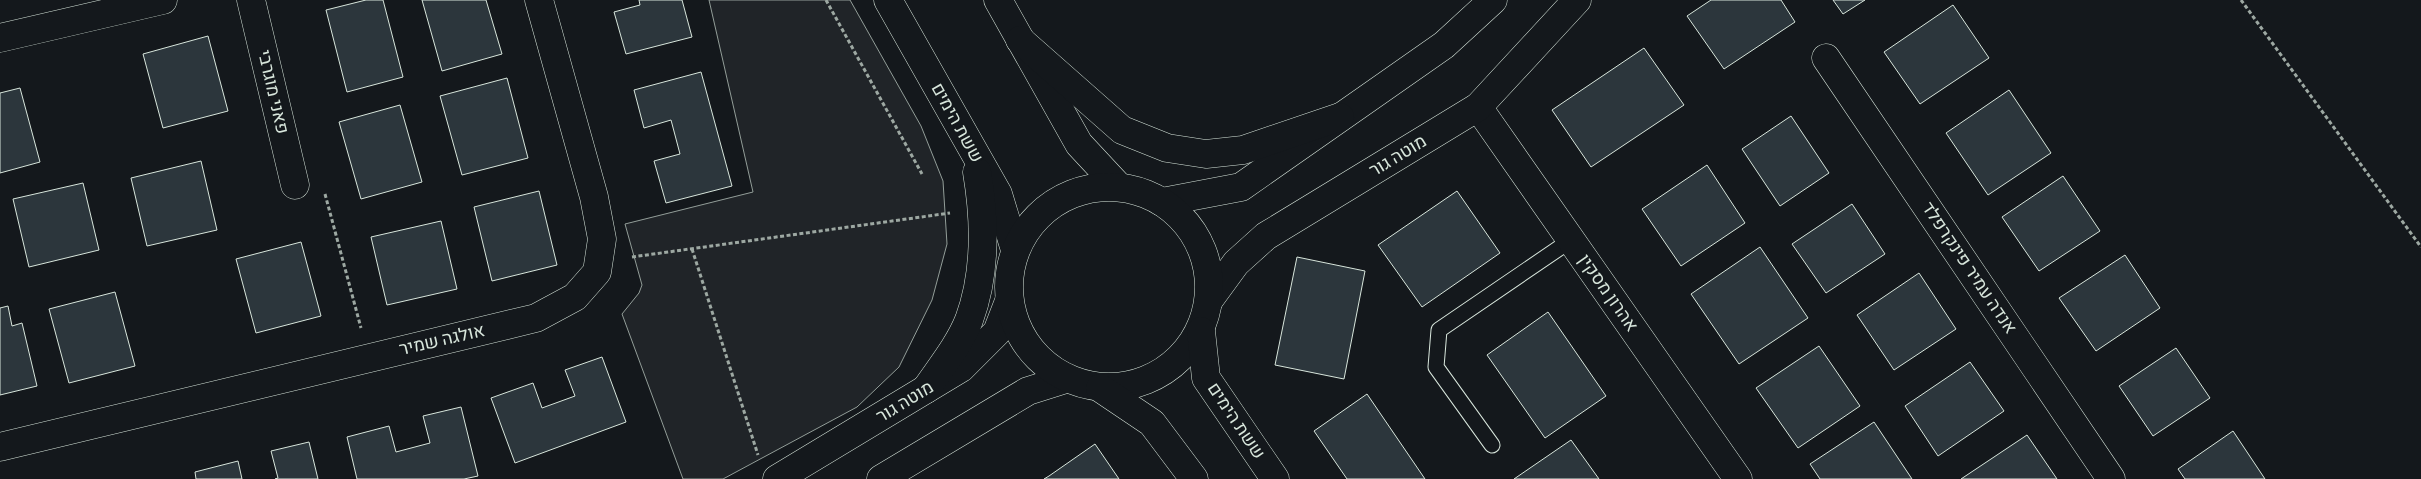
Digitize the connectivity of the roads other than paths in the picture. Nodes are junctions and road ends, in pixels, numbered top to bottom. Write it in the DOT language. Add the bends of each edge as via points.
graph roads {
  1 [pos="163,0"];
  2 [pos="251,0"];
  3 [pos="539,0"];
  4 [pos="888,0"];
  5 [pos="998,0"];
  6 [pos="1492,0"];
  7 [pos="1578,0"];
  8 [pos="0,38"];
  9 [pos="1020,40"];
  10 [pos="1826,58"];
  11 [pos="1478,107"];
  12 [pos="1340,117"];
  13 [pos="974,153"];
  14 [pos="295,185"];
  15 [pos="1119,187"];
  16 [pos="1162,202"];
  17 [pos="1571,240"];
  18 [pos="1015,250"];
  19 [pos="1209,300"];
  20 [pos="1008,301"];
  21 [pos="1200,331"];
  22 [pos="1066,378"];
  23 [pos="1100,388"];
  24 [pos="926,389"];
  25 [pos="1492,445"];
  26 [pos="0,447"];
  27 [pos="768,470"];
  28 [pos="881,479"];
  29 [pos="1194,479"];
  30 [pos="1275,479"];
  31 [pos="1738,479"];
  32 [pos="2111,479"];
  1 -- 8 [label="street"];
  2 -- 14 [label="street, פאני מוגרבי"];
  3 -- 26 [label="street, אולגה שמיר" via="594,197 602,239 597,272 575,296 536,318"];
  4 -- 13 [label="street, ששת הימים"];
  5 -- 9 [label="street"];
  6 -- 12 [label="street" via="1444,45"];
  7 -- 11 [label="street, מוטה גור"];
  9 -- 12 [label="street" via="1122,130 1167,148 1206,154 1243,150"];
  9 -- 15 [label="street" via="1079,144"];
  10 -- 32 [label="street, אנדה עמיר פינקרפלד"];
  11 -- 17 [label="street, אהרון מסקין"];
  11 -- 19 [label="street, מוטה גור" via="1266,236 1236,263"];
  12 -- 16 [label="street" via="1241,187"];
  13 -- 18 [label="street, ששת הימים" via="998,194"];
  13 -- 24 [label="street" via="982,209 977,289 969,320"];
  15 -- 16 [label="street" via="1141,192"];
  15 -- 18 [label="street" via="1086,189 1056,201 1032,222"];
  16 -- 19 [label="street" via="1184,220 1200,244 1209,271"];
  17 -- 25 [label="lane" via="1439,330 1436,367"];
  17 -- 31 [label="street, אהרון מסקין"];
  18 -- 20 [label="street" via="1008,275"];
  19 -- 21 [label="street"];
  20 -- 22 [label="street" via="1018,333 1038,360"];
  20 -- 24 [label="street, מוטה גור" via="997,332 961,368"];
  21 -- 23 [label="street" via="1183,356 1159,375 1130,386"];
  21 -- 30 [label="street, ששת הימים" via="1206,378"];
  22 -- 23 [label="street"];
  22 -- 28 [label="street" via="1028,391"];
  23 -- 29 [label="street" via="1152,423"];
  24 -- 27 [label="street, מוטה גור"];
}
